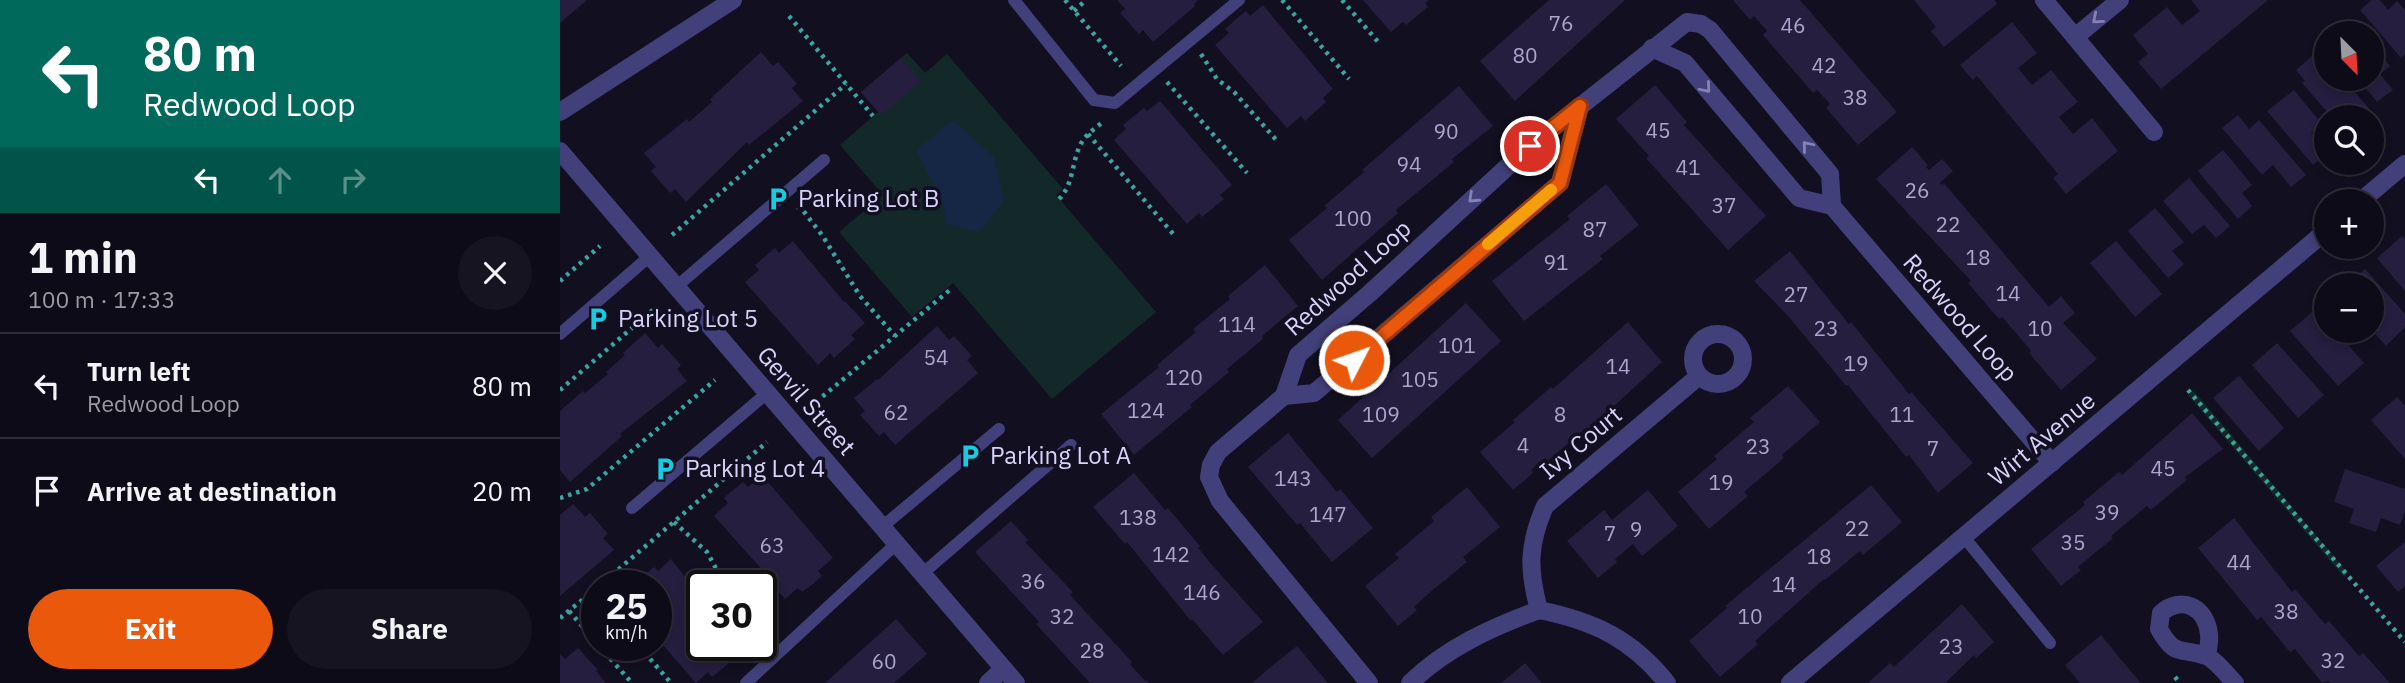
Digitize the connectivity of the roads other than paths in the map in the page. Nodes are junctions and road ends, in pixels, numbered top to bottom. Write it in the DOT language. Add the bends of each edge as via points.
graph roads {
  1 [pos="733,0"];
  2 [pos="1014,0"];
  3 [pos="1239,0"];
  4 [pos="2044,0"];
  5 [pos="2120,0"];
  6 [pos="2075,37"];
  7 [pos="1653,48"];
  8 [pos="1580,106"];
  9 [pos="560,112"];
  10 [pos="2154,132"];
  11 [pos="560,151"];
  12 [pos="824,160"];
  13 [pos="2405,164"];
  14 [pos="2375,189"];
  15 [pos="1832,206"];
  16 [pos="2314,241"];
  17 [pos="650,256"];
  18 [pos="676,287"];
  19 [pos="560,334"];
  20 [pos="1699,376"];
  21 [pos="767,393"];
  22 [pos="1284,396"];
  23 [pos="999,429"];
  24 [pos="1071,445"];
  25 [pos="2052,463"];
  26 [pos="632,508"];
  27 [pos="882,527"];
  28 [pos="1964,537"];
  29 [pos="896,544"];
  30 [pos="922,574"];
  31 [pos="1539,610"];
  32 [pos="2050,643"];
  33 [pos="2207,656"];
  34 [pos="1003,668"];
  35 [pos="746,683"];
  36 [pos="988,683"];
  37 [pos="1016,683"];
  38 [pos="1369,683"];
  39 [pos="1410,683"];
  40 [pos="1667,683"];
  41 [pos="1790,683"];
  42 [pos="2235,683"];
  1 -- 9 [label="street"];
  2 -- 3 [label="lane" via="1094,100 1115,103"];
  4 -- 6 [label="street"];
  5 -- 6 [label="street, one-way"];
  6 -- 10 [label="street"];
  7 -- 8 [label="street, Redwood Loop"];
  7 -- 15 [label="street, one-way" via="1685,63 1799,198"];
  15 -- 7 [label="street, Redwood Loop, one-way" via="1830,174 1710,30 1686,22"];
  8 -- 22 [label="street, Redwood Loop, one-way" via="1298,355"];
  8 -- 22 [label="street" via="1560,183 1314,393"];
  11 -- 17 [label="street, Gervil Street"];
  12 -- 18 [label="lane"];
  13 -- 14 [label="street"];
  15 -- 25 [label="street, Redwood Loop"];
  16 -- 25 [label="street, Wirt Avenue"];
  17 -- 18 [label="street, Gervil Street"];
  17 -- 19 [label="lane"];
  18 -- 21 [label="street, Gervil Street"];
  20 -- 31 [label="street, Ivy Court" via="1545,506 1530,559"];
  21 -- 26 [label="lane"];
  21 -- 27 [label="street, Gervil Street"];
  22 -- 38 [label="street" via="1218,452 1209,477 1220,501"];
  23 -- 27 [label="lane"];
  24 -- 30 [label="lane"];
  25 -- 28 [label="street, Wirt Avenue"];
  27 -- 29 [label="street, Gervil Street"];
  28 -- 32 [label="lane"];
  28 -- 41 [label="street, Wirt Avenue"];
  29 -- 30 [label="street, Gervil Street"];
  29 -- 35 [label="lane"];
  30 -- 34 [label="street, Gervil Street"];
  31 -- 39 [label="street" via="1460,645"];
  31 -- 40 [label="street" via="1610,632 1640,653"];
  33 -- 42 [label="street"];
  34 -- 36 [label="street"];
  34 -- 37 [label="street, Gervil Street"];
}
